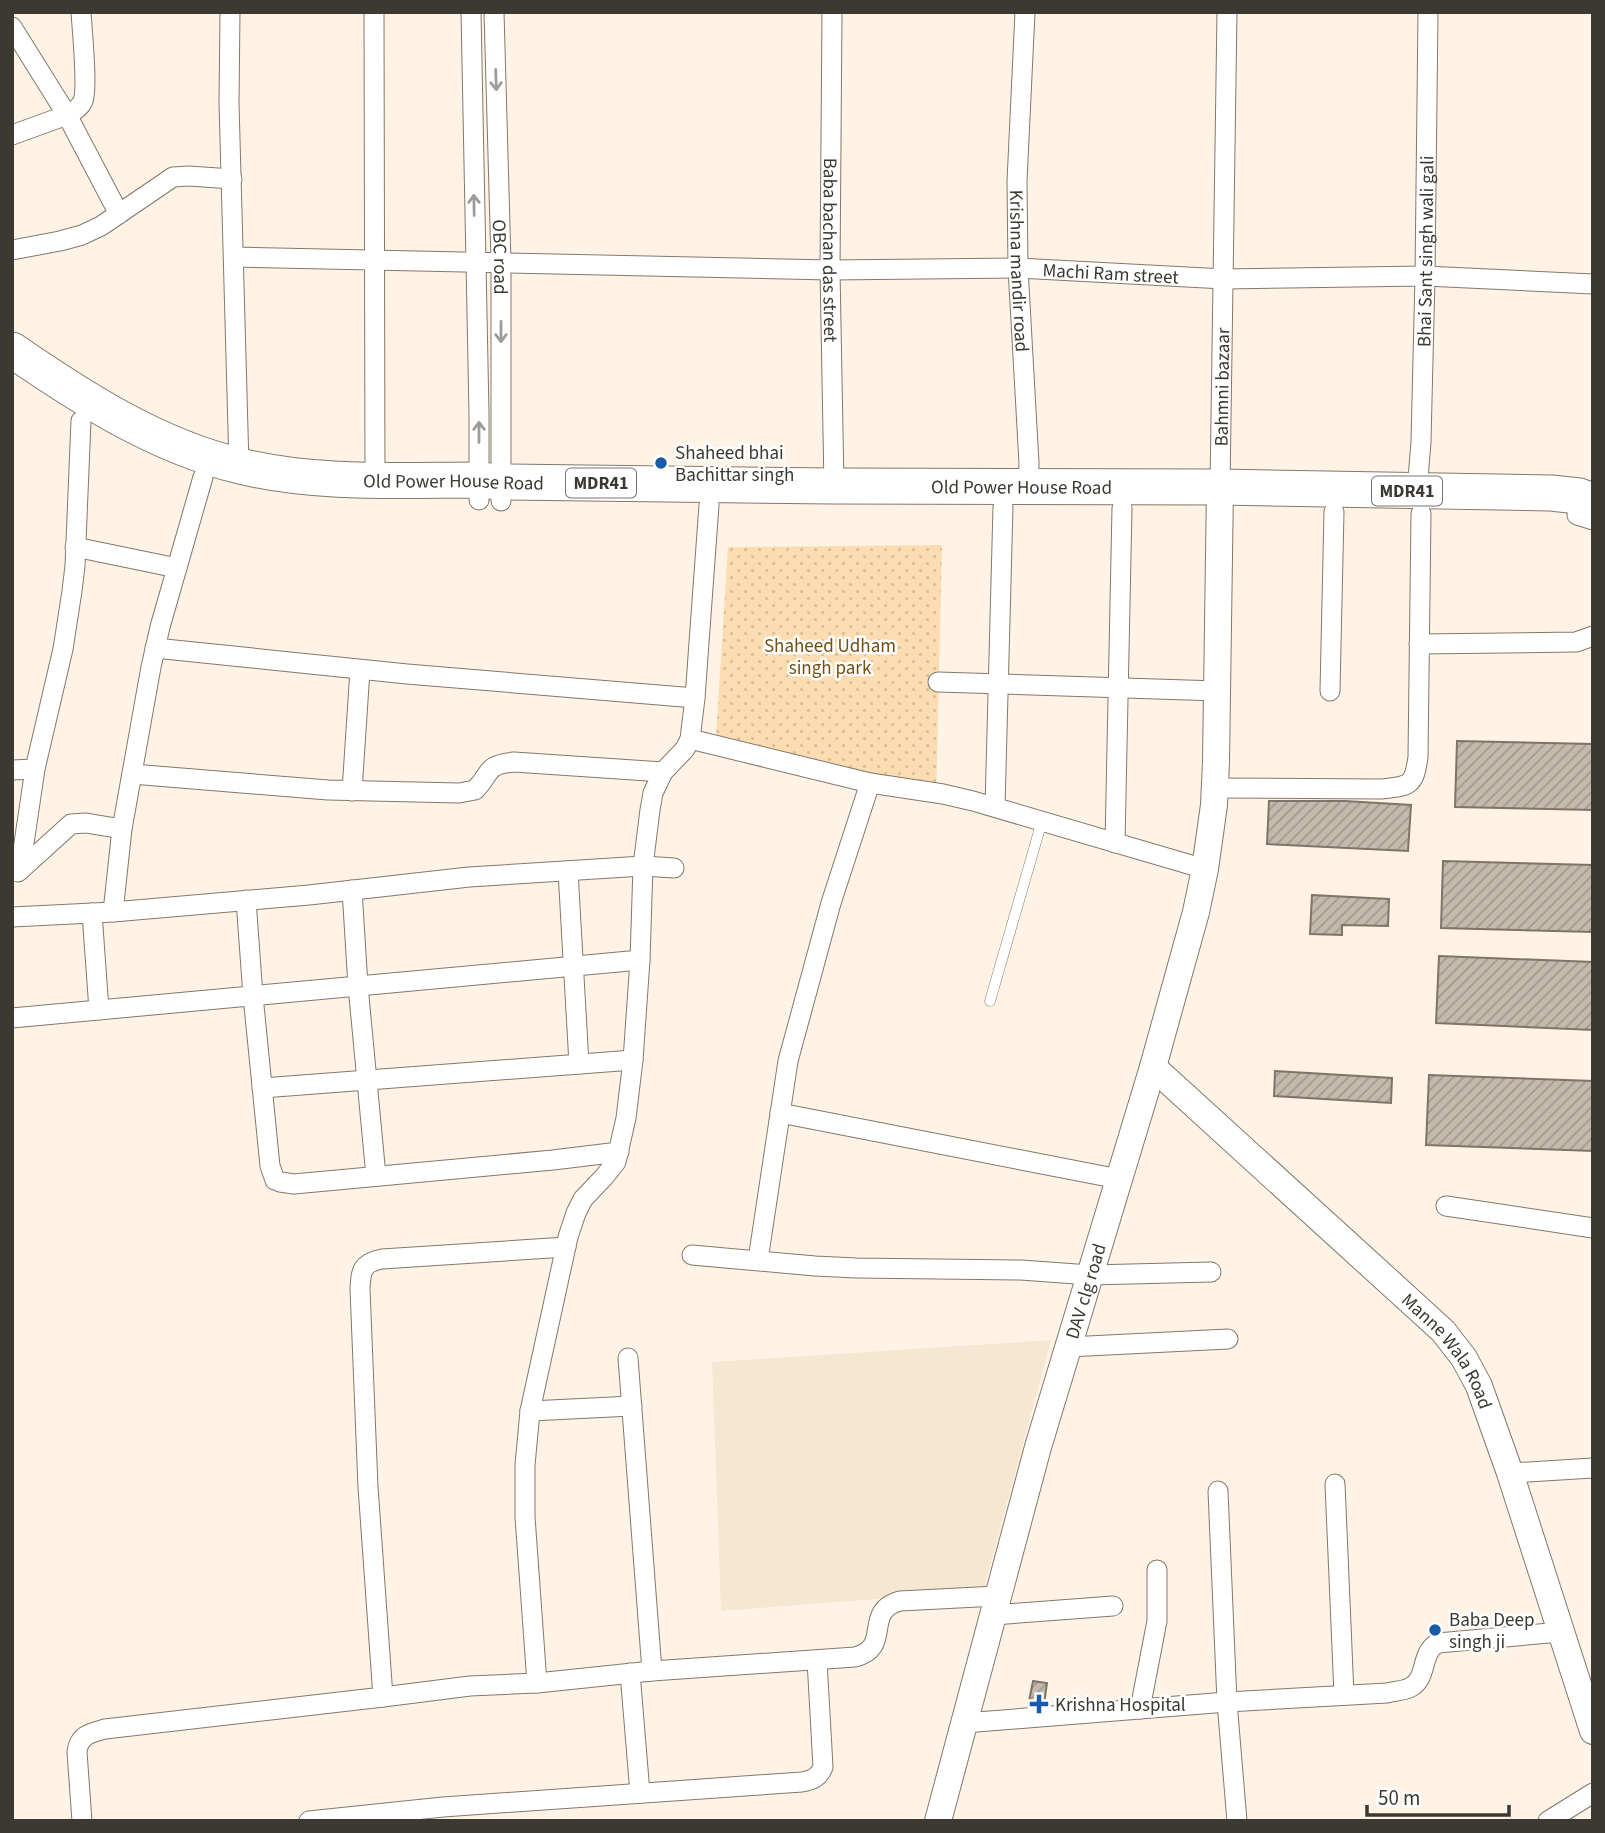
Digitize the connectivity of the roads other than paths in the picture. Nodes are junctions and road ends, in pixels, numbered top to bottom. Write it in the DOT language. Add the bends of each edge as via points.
graph roads {
  1 [pos="81,12"];
  2 [pos="230,12"];
  3 [pos="374,12"];
  4 [pos="471,12"];
  5 [pos="494,12"];
  6 [pos="832,12"];
  7 [pos="1025,12"];
  8 [pos="1227,12"];
  9 [pos="1428,12"];
  10 [pos="12,27"];
  11 [pos="66,115"];
  12 [pos="12,135"];
  13 [pos="232,179"];
  14 [pos="119,214"];
  15 [pos="12,250"];
  16 [pos="234,257"];
  17 [pos="375,259"];
  18 [pos="475,261"];
  19 [pos="501,262"];
  20 [pos="1018,268"];
  21 [pos="830,270"];
  22 [pos="1425,276"];
  23 [pos="1224,279"];
  24 [pos="1593,284"];
  25 [pos="12,350"];
  26 [pos="12,376"];
  27 [pos="81,421"];
  28 [pos="239,466"];
  29 [pos="203,477"];
  30 [pos="375,480"];
  31 [pos="834,486"];
  32 [pos="490,491"];
  33 [pos="1016,497"];
  34 [pos="1221,498"];
  35 [pos="1419,502"];
  36 [pos="709,505"];
  37 [pos="1588,506"];
  38 [pos="1122,508"];
  39 [pos="1334,512"];
  40 [pos="75,547"];
  41 [pos="177,568"];
  42 [pos="1593,636"];
  43 [pos="1419,644"];
  44 [pos="155,648"];
  45 [pos="360,670"];
  46 [pos="938,682"];
  47 [pos="998,683"];
  48 [pos="1118,687"];
  49 [pos="1218,691"];
  50 [pos="1330,691"];
  51 [pos="695,698"];
  52 [pos="690,739"];
  53 [pos="35,769"];
  54 [pos="12,771"];
  55 [pos="663,772"];
  56 [pos="132,774"];
  57 [pos="1216,775"];
  58 [pos="870,783"];
  59 [pos="352,791"];
  60 [pos="995,807"];
  61 [pos="1042,821"];
  62 [pos="122,829"];
  63 [pos="1115,843"];
  64 [pos="643,866"];
  65 [pos="674,867"];
  66 [pos="1205,869"];
  67 [pos="16,870"];
  68 [pos="568,871"];
  69 [pos="352,890"];
  70 [pos="246,900"];
  71 [pos="113,912"];
  72 [pos="92,913"];
  73 [pos="12,917"];
  74 [pos="640,960"];
  75 [pos="575,966"];
  76 [pos="358,986"];
  77 [pos="253,996"];
  78 [pos="990,1001"];
  79 [pos="99,1010"];
  80 [pos="12,1018"];
  81 [pos="633,1060"];
  82 [pos="579,1064"];
  83 [pos="1153,1067"];
  84 [pos="367,1080"];
  85 [pos="262,1088"];
  86 [pos="780,1113"];
  87 [pos="619,1153"];
  88 [pos="376,1176"];
  89 [pos="1119,1179"];
  90 [pos="1446,1206"];
  91 [pos="1593,1228"];
  92 [pos="566,1247"];
  93 [pos="692,1255"];
  94 [pos="758,1260"];
  95 [pos="1211,1272"];
  96 [pos="1090,1275"];
  97 [pos="1228,1339"];
  98 [pos="1068,1347"];
  99 [pos="628,1358"];
  100 [pos="632,1406"];
  101 [pos="530,1411"];
  102 [pos="1593,1468"];
  103 [pos="1510,1473"];
  104 [pos="1335,1484"];
  105 [pos="1218,1491"];
  106 [pos="1157,1570"];
  107 [pos="995,1605"];
  108 [pos="1114,1606"];
  109 [pos="1561,1632"];
  110 [pos="817,1660"];
  111 [pos="652,1671"];
  112 [pos="630,1673"];
  113 [pos="537,1683"];
  114 [pos="1344,1695"];
  115 [pos="383,1697"];
  116 [pos="1227,1702"];
  117 [pos="1140,1709"];
  118 [pos="964,1723"];
  119 [pos="1593,1731"];
  120 [pos="640,1793"];
  121 [pos="1593,1793"];
  122 [pos="82,1821"];
  123 [pos="309,1821"];
  124 [pos="938,1821"];
  125 [pos="1237,1821"];
  126 [pos="1548,1821"];
  1 -- 11 [label="street" via="85,95"];
  2 -- 13 [label="street"];
  3 -- 17 [label="street"];
  18 -- 4 [label="street, OBC road, one-way"];
  5 -- 19 [label="street, OBC road, one-way"];
  6 -- 21 [label="street, Baba bachan das street"];
  7 -- 20 [label="street, Krishna mandir road"];
  8 -- 23 [label="street, Bahmni bazaar"];
  9 -- 22 [label="street, Bhai Sant singh wali gali"];
  10 -- 11 [label="street"];
  11 -- 12 [label="street"];
  11 -- 14 [label="street"];
  13 -- 14 [label="street" via="173,177"];
  13 -- 16 [label="street"];
  14 -- 15 [label="street" via="82,235"];
  16 -- 17 [label="street, Machi Ram street"];
  16 -- 28 [label="street"];
  17 -- 18 [label="street, Machi Ram street"];
  17 -- 30 [label="street"];
  18 -- 19 [label="street, Machi Ram street"];
  32 -- 18 [label="street, OBC road, one-way"];
  19 -- 21 [label="street, Machi Ram street"];
  19 -- 32 [label="street, OBC road, one-way"];
  20 -- 21 [label="street, Machi Ram street"];
  20 -- 23 [label="street, Machi Ram street"];
  20 -- 33 [label="street, Krishna mandir road" via="1029,463"];
  21 -- 31 [label="street, Baba bachan das street"];
  22 -- 23 [label="street, Machi Ram street"];
  22 -- 24 [label="street, Machi Ram street"];
  22 -- 35 [label="street, Bhai Sant singh wali gali"];
  23 -- 34 [label="street, Bahmni bazaar"];
  25 -- 28 [label="highway, Old Power House Road / MDR41" via="109,412 156,436"];
  26 -- 27 [label="highway, Old Power House Road / MDR41"];
  27 -- 29 [label="highway, Old Power House Road / MDR41" via="147,456"];
  27 -- 40 [label="street"];
  28 -- 30 [label="highway, Old Power House Road / MDR41" via="330,479"];
  29 -- 32 [label="highway, Old Power House Road / MDR41" via="234,487 329,500"];
  29 -- 41 [label="street"];
  30 -- 32 [label="highway, Old Power House Road / MDR41"];
  31 -- 32 [label="highway, Old Power House Road / MDR41"];
  31 -- 33 [label="highway, Old Power House Road / MDR41"];
  32 -- 36 [label="highway, Old Power House Road / MDR41"];
  33 -- 34 [label="highway, Old Power House Road / MDR41"];
  33 -- 36 [label="highway, Old Power House Road / MDR41" via="834,507"];
  33 -- 38 [label="highway, Old Power House Road / MDR41"];
  33 -- 47 [label="street, Krishna mandir road"];
  34 -- 35 [label="highway, MDR41"];
  34 -- 38 [label="highway, Old Power House Road / MDR41"];
  34 -- 39 [label="highway, MDR41"];
  34 -- 49 [label="street, Bahmni bazaar"];
  35 -- 37 [label="highway, MDR41" via="1551,493"];
  35 -- 39 [label="highway, MDR41"];
  35 -- 43 [label="street, Bhai Sant singh wali gali"];
  36 -- 51 [label="street"];
  38 -- 48 [label="street"];
  39 -- 50 [label="street"];
  40 -- 41 [label="street"];
  40 -- 53 [label="street" via="63,649"];
  41 -- 44 [label="street"];
  42 -- 43 [label="street" via="1576,642"];
  43 -- 57 [label="street, Bhai Sant singh wali gali" via="1418,757 1409,784 1381,789"];
  44 -- 45 [label="street"];
  44 -- 56 [label="street"];
  45 -- 51 [label="street"];
  45 -- 59 [label="street"];
  46 -- 47 [label="street"];
  47 -- 48 [label="street"];
  47 -- 60 [label="street, Krishna mandir road"];
  48 -- 49 [label="street"];
  48 -- 63 [label="street"];
  49 -- 57 [label="street, Bahmni bazaar"];
  51 -- 52 [label="street"];
  52 -- 55 [label="street"];
  52 -- 58 [label="street"];
  53 -- 54 [label="street"];
  53 -- 67 [label="street"];
  55 -- 59 [label="street" via="514,762 495,766 469,792"];
  55 -- 64 [label="street" via="653,793"];
  56 -- 59 [label="street"];
  56 -- 62 [label="street"];
  57 -- 66 [label="street, DAV clg road"];
  58 -- 60 [label="street"];
  58 -- 86 [label="street" via="831,903 792,1048"];
  60 -- 61 [label="street"];
  61 -- 63 [label="street"];
  61 -- 78 [label="lane"];
  62 -- 67 [label="street" via="71,824"];
  62 -- 71 [label="street"];
  63 -- 66 [label="street"];
  64 -- 65 [label="street"];
  64 -- 68 [label="street"];
  64 -- 74 [label="street"];
  66 -- 83 [label="street, DAV clg road"];
  68 -- 69 [label="street"];
  68 -- 75 [label="street"];
  69 -- 70 [label="street"];
  69 -- 76 [label="street"];
  70 -- 71 [label="street"];
  70 -- 77 [label="street"];
  71 -- 72 [label="street"];
  72 -- 73 [label="street"];
  72 -- 79 [label="street"];
  74 -- 75 [label="street"];
  74 -- 81 [label="street"];
  75 -- 76 [label="street"];
  75 -- 82 [label="street"];
  76 -- 77 [label="street"];
  76 -- 84 [label="street"];
  77 -- 79 [label="street"];
  77 -- 85 [label="street"];
  79 -- 80 [label="street"];
  81 -- 82 [label="street"];
  81 -- 87 [label="street"];
  82 -- 84 [label="street"];
  83 -- 89 [label="street, DAV clg road"];
  83 -- 103 [label="street, Manne Wala Road" via="1443,1331 1479,1386"];
  84 -- 85 [label="street"];
  84 -- 88 [label="street"];
  85 -- 88 [label="street" via="275,1180 294,1184"];
  86 -- 89 [label="street"];
  86 -- 94 [label="street"];
  87 -- 88 [label="street"];
  87 -- 92 [label="street" via="612,1169 583,1199"];
  89 -- 96 [label="street, DAV clg road"];
  90 -- 91 [label="street"];
  92 -- 101 [label="street"];
  92 -- 115 [label="street" via="382,1259 364,1266 360,1289 368,1487"];
  93 -- 94 [label="street"];
  94 -- 96 [label="street" via="856,1268"];
  95 -- 96 [label="street"];
  96 -- 98 [label="street, DAV clg road"];
  97 -- 98 [label="street"];
  98 -- 107 [label="street, DAV clg road"];
  99 -- 100 [label="street"];
  100 -- 101 [label="street"];
  100 -- 111 [label="street"];
  101 -- 113 [label="street" via="525,1517"];
  102 -- 103 [label="street"];
  103 -- 109 [label="street, Manne Wala Road"];
  104 -- 114 [label="street"];
  105 -- 116 [label="street"];
  106 -- 117 [label="street" via="1157,1621"];
  107 -- 108 [label="street"];
  107 -- 110 [label="street" via="890,1604 881,1614 869,1652"];
  107 -- 118 [label="street, DAV clg road"];
  109 -- 114 [label="street" via="1438,1643 1430,1649 1420,1677 1410,1688"];
  109 -- 119 [label="street, Manne Wala Road"];
  110 -- 111 [label="street"];
  110 -- 120 [label="street" via="823,1756 820,1776 802,1782"];
  111 -- 112 [label="street"];
  112 -- 113 [label="street"];
  112 -- 120 [label="street"];
  113 -- 115 [label="street"];
  114 -- 116 [label="street"];
  115 -- 122 [label="street" via="90,1733 82,1737 77,1752"];
  116 -- 117 [label="street"];
  116 -- 125 [label="street"];
  117 -- 118 [label="street"];
  118 -- 124 [label="street, DAV clg road"];
  120 -- 123 [label="street"];
  121 -- 126 [label="street"];
}
